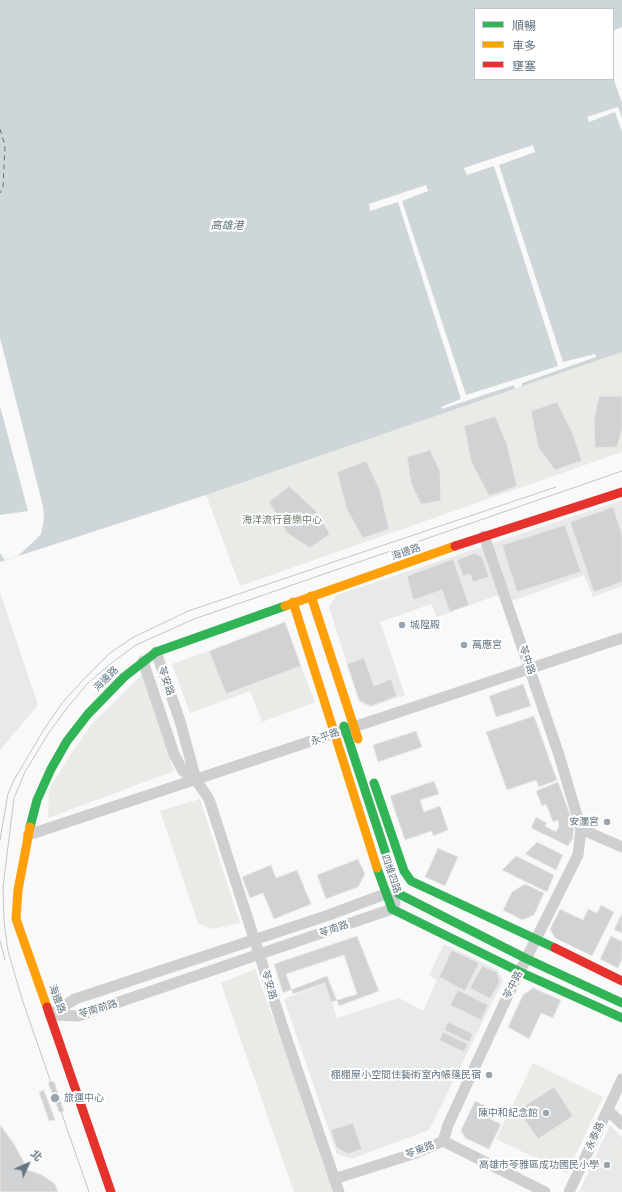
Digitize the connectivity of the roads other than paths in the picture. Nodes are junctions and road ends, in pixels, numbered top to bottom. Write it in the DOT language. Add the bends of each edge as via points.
graph roads {
  1 [pos="622,492"];
  2 [pos="484,536"];
  3 [pos="311,596"];
  4 [pos="297,601"];
  5 [pos="622,638"];
  6 [pos="156,652"];
  7 [pos="143,661"];
  8 [pos="322,664"];
  9 [pos="530,668"];
  10 [pos="340,716"];
  11 [pos="344,730"];
  12 [pos="362,749"];
  13 [pos="371,776"];
  14 [pos="196,780"];
  15 [pos="582,829"];
  16 [pos="28,835"];
  17 [pos="622,847"];
  18 [pos="411,881"];
  19 [pos="385,894"];
  20 [pos="399,894"];
  21 [pos="392,909"];
  22 [pos="537,938"];
  23 [pos="255,939"];
  24 [pos="261,955"];
  25 [pos="527,959"];
  26 [pos="520,972"];
  27 [pos="622,981"];
  28 [pos="622,1003"];
  29 [pos="50,1015"];
  30 [pos="622,1018"];
  31 [pos="622,1079"];
  32 [pos="608,1110"];
  33 [pos="622,1124"];
  34 [pos="443,1141"];
  35 [pos="334,1179"];
  36 [pos="111,1192"];
  37 [pos="339,1192"];
  38 [pos="545,1192"];
  39 [pos="569,1192"];
  1 -- 2 [label="street, 海邊路"];
  2 -- 3 [label="street, 海邊路"];
  2 -- 9 [label="street, 苓中路"];
  3 -- 4 [label="street, 海邊路"];
  3 -- 11 [label="street, 四維四路"];
  4 -- 6 [label="street, 海邊路"];
  4 -- 8 [label="street"];
  4 -- 11 [label="street, 四維四路"];
  5 -- 9 [label="street, 永平路"];
  6 -- 7 [label="street, 海邊路"];
  6 -- 14 [label="street, 苓安路"];
  7 -- 14 [label="street, 苓安路" via="174,754 183,771"];
  7 -- 16 [label="street, 海邊路" via="104,697 66,741 37,800"];
  9 -- 11 [label="street, 永平路"];
  9 -- 15 [label="street, 苓中路"];
  10 -- 11 [label="street, 四維四路"];
  11 -- 12 [label="street, 四維四路"];
  11 -- 14 [label="street, 永平路"];
  11 -- 19 [label="street, 四維四路"];
  11 -- 20 [label="street, 四維四路"];
  13 -- 18 [label="street, 四維四路" via="404,871"];
  14 -- 16 [label="street, 永平路"];
  14 -- 23 [label="street, 苓安路" via="209,799"];
  15 -- 17 [label="street"];
  15 -- 22 [label="street, 苓中路" via="578,854"];
  16 -- 29 [label="street, 海邊路" via="16,920"];
  18 -- 20 [label="street"];
  18 -- 22 [label="street, 四維四路"];
  19 -- 20 [label="street, 苓南路"];
  19 -- 21 [label="street, 四維四路"];
  19 -- 23 [label="street, 苓南路"];
  20 -- 21 [label="street"];
  20 -- 25 [label="street, 四維四路"];
  21 -- 24 [label="street, 苓南路"];
  21 -- 26 [label="street, 四維四路"];
  22 -- 25 [label="street, 苓中路"];
  22 -- 27 [label="street, 四維四路"];
  23 -- 24 [label="street, 苓安路"];
  23 -- 29 [label="street, 苓南前路" via="75,999"];
  24 -- 29 [label="street, 苓南前路" via="78,1016"];
  24 -- 35 [label="street, 苓安路"];
  25 -- 26 [label="street, 苓中路"];
  25 -- 28 [label="street, 四維四路"];
  26 -- 30 [label="street, 四維四路"];
  26 -- 34 [label="street, 苓中路" via="448,1125"];
  29 -- 36 [label="street, 海邊路"];
  31 -- 32 [label="street, 永泰路"];
  32 -- 33 [label="street"];
  32 -- 39 [label="street, 永泰路"];
  34 -- 35 [label="street, 苓東路" via="416,1153"];
  34 -- 38 [label="street, 苓東路"];
  35 -- 37 [label="street, 苓安路"];
}
